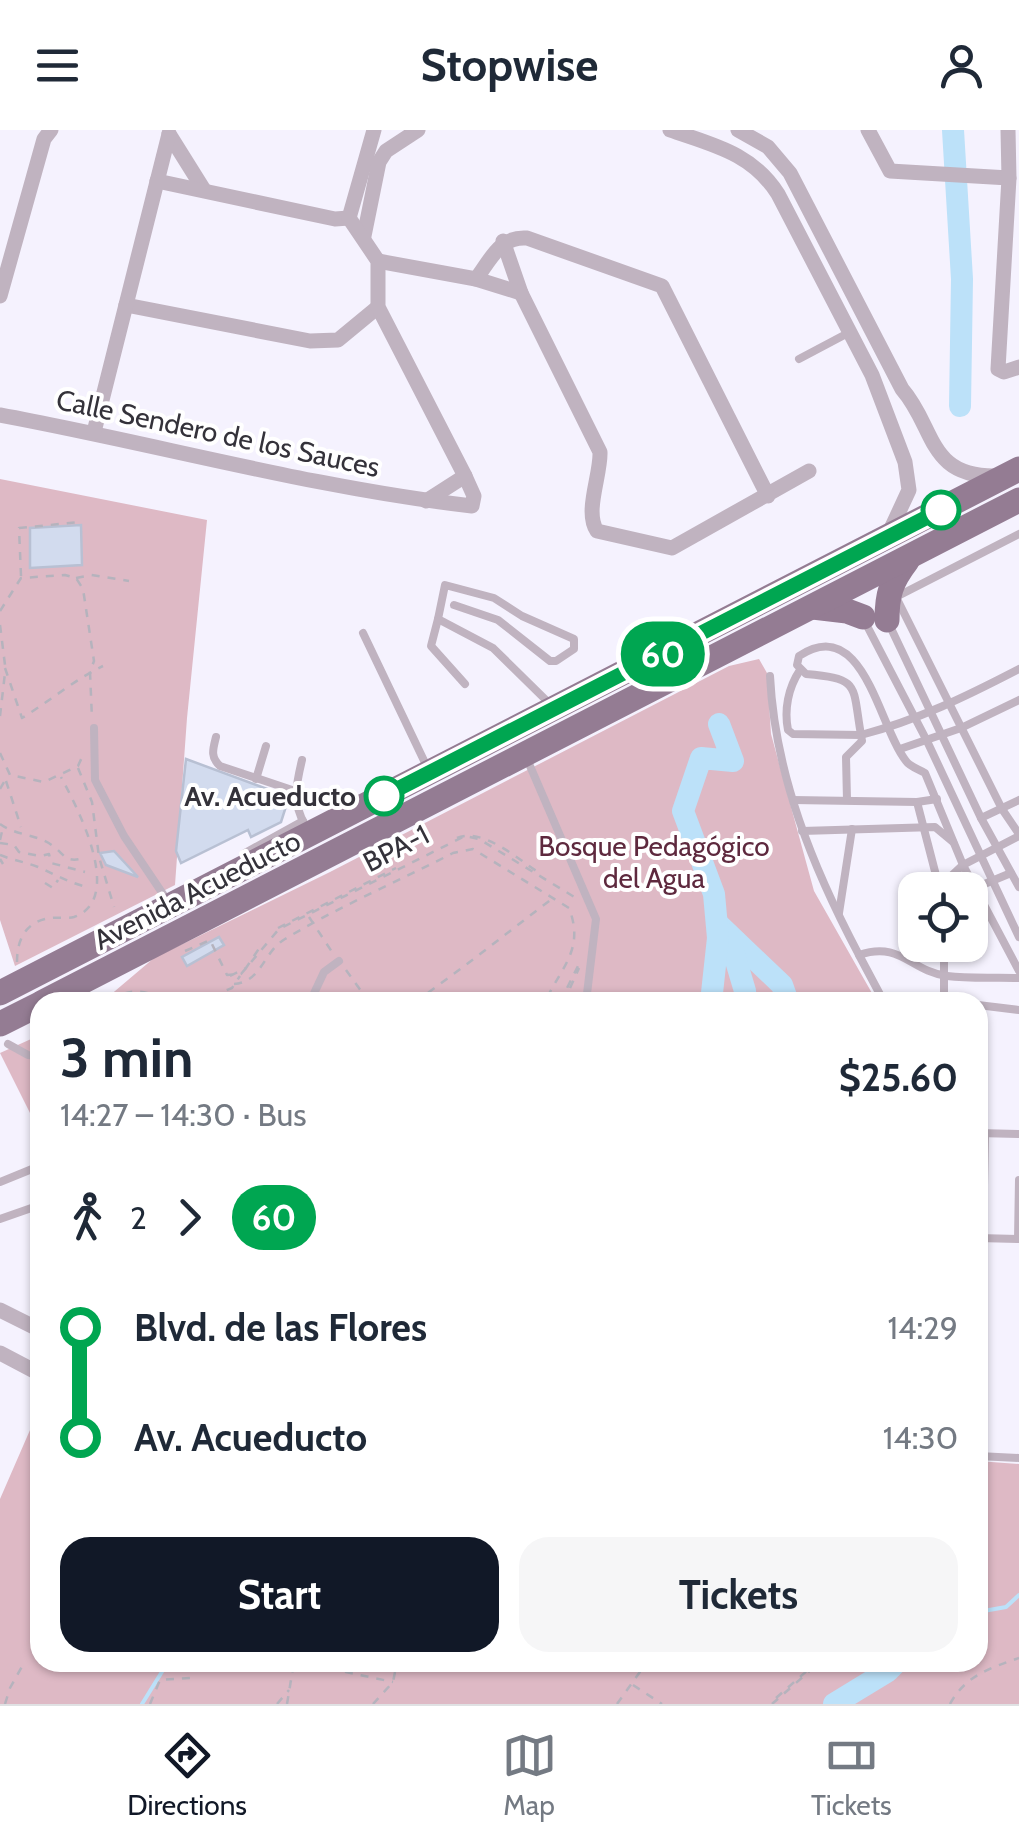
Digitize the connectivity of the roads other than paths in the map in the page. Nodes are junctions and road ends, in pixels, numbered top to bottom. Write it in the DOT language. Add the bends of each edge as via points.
graph roads {
  1 [pos="51,130"];
  2 [pos="374,130"];
  3 [pos="418,130"];
  4 [pos="670,130"];
  5 [pos="738,130"];
  6 [pos="868,130"];
  7 [pos="1008,130"];
  8 [pos="168,132"];
  9 [pos="1010,178"];
  10 [pos="157,181"];
  11 [pos="204,190"];
  12 [pos="350,218"];
  13 [pos="364,236"];
  14 [pos="503,242"];
  15 [pos="378,261"];
  16 [pos="476,279"];
  17 [pos="521,293"];
  18 [pos="0,296"];
  19 [pos="126,305"];
  20 [pos="378,308"];
  21 [pos="862,312"];
  22 [pos="847,327"];
  23 [pos="799,359"];
  24 [pos="1019,367"];
  25 [pos="0,415"];
  26 [pos="94,432"];
  27 [pos="809,471"];
  28 [pos="1013,472"];
  29 [pos="465,476"];
  30 [pos="768,496"];
  31 [pos="1019,500"];
  32 [pos="426,501"];
  33 [pos="1019,534"];
  34 [pos="886,539"];
  35 [pos="912,555"];
  36 [pos="844,560"];
  37 [pos="869,601"];
  38 [pos="454,605"];
  39 [pos="522,616"];
  40 [pos="438,618"];
  41 [pos="507,627"];
  42 [pos="363,633"];
  43 [pos="861,666"];
  44 [pos="1019,669"];
  45 [pos="800,670"];
  46 [pos="770,676"];
  47 [pos="848,682"];
  48 [pos="465,684"];
  49 [pos="1019,700"];
  50 [pos="950,705"];
  51 [pos="555,709"];
  52 [pos="932,713"];
  53 [pos="916,719"];
  54 [pos="94,728"];
  55 [pos="888,728"];
  56 [pos="962,728"];
  57 [pos="862,735"];
  58 [pos="942,736"];
  59 [pos="216,737"];
  60 [pos="927,740"];
  61 [pos="266,746"];
  62 [pos="900,749"];
  63 [pos="525,755"];
  64 [pos="302,760"];
  65 [pos="430,773"];
  66 [pos="256,779"];
  67 [pos="294,791"];
  68 [pos="938,798"];
  69 [pos="793,800"];
  70 [pos="846,800"];
  71 [pos="1019,800"];
  72 [pos="917,802"];
  73 [pos="1002,808"];
  74 [pos="348,814"];
  75 [pos="980,818"];
  76 [pos="307,828"];
  77 [pos="924,828"];
  78 [pos="852,829"];
  79 [pos="802,831"];
  80 [pos="1019,834"];
  81 [pos="956,845"];
  82 [pos="997,847"];
  83 [pos="282,848"];
  84 [pos="980,857"];
  85 [pos="232,860"];
  86 [pos="323,860"];
  87 [pos="963,865"];
  88 [pos="936,872"];
  89 [pos="954,872"];
  90 [pos="966,872"];
  91 [pos="1011,873"];
  92 [pos="294,875"];
  93 [pos="200,878"];
  94 [pos="991,881"];
  95 [pos="988,882"];
  96 [pos="1019,886"];
  97 [pos="174,903"];
  98 [pos="839,915"];
  99 [pos="988,916"];
  100 [pos="1019,937"];
  101 [pos="859,955"];
  102 [pos="339,961"];
  103 [pos="944,962"];
  104 [pos="1019,975"];
  105 [pos="944,976"];
  106 [pos="10,985"];
  107 [pos="63,992"];
  108 [pos="315,992"];
  109 [pos="587,992"];
  110 [pos="879,992"];
  111 [pos="944,992"];
  112 [pos="988,1006"];
  113 [pos="1019,1010"];
  114 [pos="30,1012"];
  115 [pos="4,1034"];
  116 [pos="30,1055"];
  117 [pos="988,1133"];
  118 [pos="1019,1134"];
  119 [pos="30,1170"];
  120 [pos="1019,1180"];
  121 [pos="0,1182"];
  122 [pos="30,1208"];
  123 [pos="0,1219"];
  124 [pos="988,1238"];
  125 [pos="1018,1239"];
  126 [pos="0,1310"];
  127 [pos="30,1325"];
  128 [pos="0,1354"];
  129 [pos="30,1369"];
  130 [pos="988,1456"];
  131 [pos="1019,1458"];
  1 -- 18 [label="street"];
  2 -- 12 [label="street"];
  3 -- 13 [label="street" via="379,162"];
  4 -- 22 [label="street" via="739,154 768,179"];
  5 -- 21 [label="street" via="768,146 790,173"];
  6 -- 9 [label="street" via="890,171"];
  7 -- 9 [label="street"];
  8 -- 10 [label="street"];
  8 -- 11 [label="street"];
  9 -- 24 [label="street" via="998,368"];
  10 -- 11 [label="street"];
  10 -- 19 [label="street"];
  11 -- 12 [label="street"];
  12 -- 13 [label="street"];
  13 -- 15 [label="street"];
  14 -- 16 [label="street"];
  14 -- 17 [label="street"];
  14 -- 30 [label="street" via="527,238 662,286"];
  15 -- 16 [label="street"];
  15 -- 20 [label="street"];
  16 -- 17 [label="street"];
  17 -- 30 [label="street" via="600,452 596,531 672,548"];
  19 -- 20 [label="street" via="310,341 338,340"];
  19 -- 26 [label="street"];
  20 -- 29 [label="street"];
  21 -- 22 [label="street"];
  21 -- 28 [label="street" via="920,434 965,471"];
  22 -- 23 [label="lane"];
  22 -- 34 [label="street" via="872,375 909,479 906,502"];
  25 -- 26 [label="street, Calle Sendero de los Sauces"];
  26 -- 32 [label="street, Calle Sendero de los Sauces"];
  27 -- 30 [label="street"];
  28 -- 34 [label="main road, Avenida Acueducto"];
  29 -- 32 [label="street"];
  29 -- 32 [label="street, Calle Sendero de los Sauces" via="472,506"];
  31 -- 35 [label="main road"];
  33 -- 50 [label="lane" via="896,597"];
  34 -- 36 [label="main road, Avenida Acueducto"];
  35 -- 37 [label="main road"];
  35 -- 37 [label="main road" via="887,596"];
  36 -- 37 [label="lane"];
  36 -- 37 [label="lane"];
  36 -- 51 [label="main road, Avenida Acueducto"];
  37 -- 52 [label="lane"];
  37 -- 53 [label="lane"];
  37 -- 63 [label="main road, Avenida Acueducto" via="848,611 812,607"];
  38 -- 41 [label="lane"];
  39 -- 40 [label="lane" via="494,598 445,585"];
  39 -- 41 [label="lane"];
  39 -- 41 [label="lane" via="571,636 574,650 550,661"];
  40 -- 48 [label="lane" via="432,646"];
  40 -- 51 [label="lane" via="493,648"];
  42 -- 65 [label="lane"];
  43 -- 45 [label="lane" via="851,655 826,648 799,656"];
  43 -- 47 [label="lane"];
  43 -- 55 [label="lane"];
  44 -- 50 [label="lane"];
  45 -- 47 [label="lane"];
  45 -- 57 [label="lane" via="788,699 788,730"];
  46 -- 69 [label="lane" via="775,739"];
  47 -- 57 [label="lane"];
  49 -- 56 [label="lane"];
  50 -- 52 [label="lane"];
  50 -- 56 [label="lane"];
  51 -- 65 [label="main road, Avenida Acueducto"];
  52 -- 53 [label="lane"];
  52 -- 58 [label="lane"];
  53 -- 55 [label="lane"];
  53 -- 60 [label="lane"];
  54 -- 97 [label="lane" via="95,780 124,836"];
  55 -- 57 [label="lane"];
  55 -- 62 [label="lane"];
  56 -- 58 [label="lane"];
  56 -- 73 [label="lane"];
  57 -- 70 [label="lane" via="846,757"];
  58 -- 60 [label="lane"];
  58 -- 75 [label="lane"];
  59 -- 66 [label="lane" via="214,760"];
  60 -- 62 [label="lane"];
  60 -- 84 [label="lane"];
  61 -- 66 [label="lane"];
  62 -- 68 [label="lane"];
  63 -- 86 [label="main road, Avenida Acueducto"];
  63 -- 109 [label="lane" via="596,919"];
  64 -- 67 [label="lane"];
  65 -- 74 [label="main road, Avenida Acueducto"];
  66 -- 67 [label="lane"];
  67 -- 74 [label="lane"];
  67 -- 76 [label="lane"];
  68 -- 72 [label="lane"];
  68 -- 81 [label="lane"];
  69 -- 70 [label="lane"];
  69 -- 79 [label="lane"];
  70 -- 72 [label="lane"];
  71 -- 73 [label="lane"];
  72 -- 77 [label="lane"];
  73 -- 75 [label="lane"];
  73 -- 80 [label="lane"];
  74 -- 76 [label="main road, Avenida Acueducto"];
  75 -- 82 [label="lane"];
  76 -- 83 [label="main road, Avenida Acueducto"];
  76 -- 85 [label="lane"];
  76 -- 86 [label="lane"];
  77 -- 78 [label="lane"];
  77 -- 81 [label="lane" via="941,829"];
  77 -- 88 [label="lane"];
  78 -- 79 [label="lane"];
  78 -- 98 [label="lane"];
  79 -- 98 [label="lane"];
  80 -- 82 [label="lane"];
  81 -- 87 [label="lane"];
  82 -- 84 [label="lane"];
  82 -- 91 [label="lane"];
  83 -- 92 [label="main road"];
  83 -- 97 [label="main road, Avenida Acueducto"];
  84 -- 87 [label="lane"];
  84 -- 94 [label="lane"];
  86 -- 92 [label="main road, Avenida Acueducto"];
  87 -- 89 [label="lane"];
  87 -- 90 [label="lane"];
  91 -- 94 [label="lane"];
  91 -- 96 [label="lane"];
  92 -- 107 [label="main road, Avenida Acueducto"];
  93 -- 97 [label="lane" via="183,887"];
  94 -- 95 [label="lane"];
  94 -- 100 [label="lane"];
  97 -- 106 [label="main road, Avenida Acueducto"];
  98 -- 101 [label="lane"];
  99 -- 104 [label="lane"];
  101 -- 105 [label="lane" via="878,948 898,952"];
  101 -- 110 [label="lane"];
  102 -- 108 [label="lane" via="324,972"];
  103 -- 105 [label="lane"];
  104 -- 105 [label="lane"];
  105 -- 111 [label="lane"];
  112 -- 113 [label="lane"];
  114 -- 115 [label="main road, Avenida Acueducto"];
  115 -- 116 [label="lane"];
  117 -- 118 [label="lane"];
  119 -- 121 [label="lane"];
  120 -- 125 [label="lane"];
  122 -- 123 [label="lane"];
  124 -- 125 [label="lane"];
  126 -- 127 [label="street"];
  128 -- 129 [label="street"];
  130 -- 131 [label="lane"];
}
